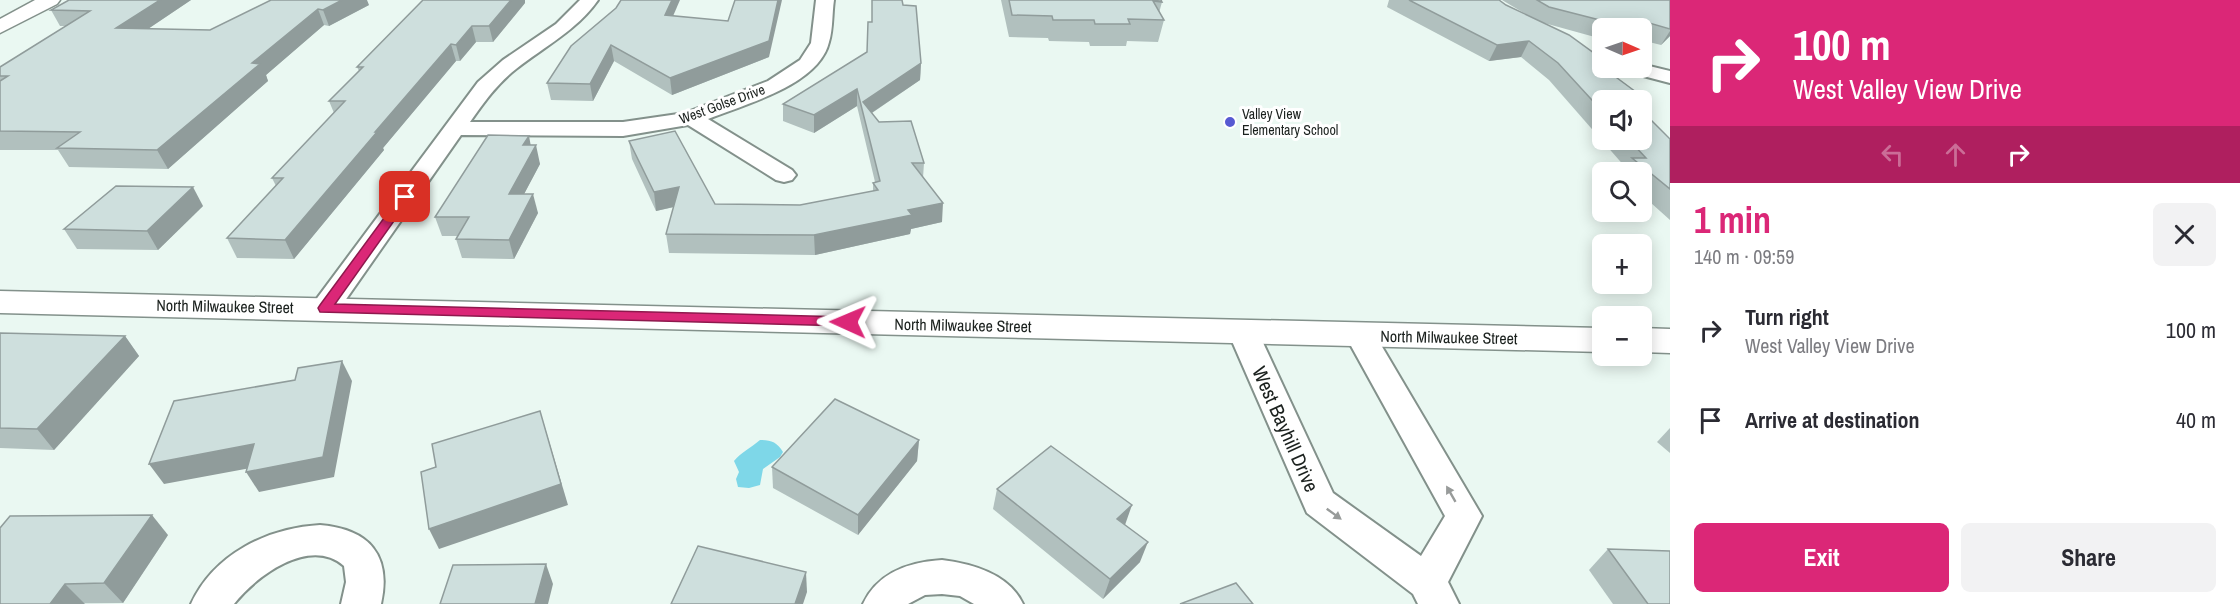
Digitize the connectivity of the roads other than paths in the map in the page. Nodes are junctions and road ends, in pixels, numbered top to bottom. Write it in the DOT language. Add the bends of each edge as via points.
graph roads {
  1 [pos="50,0"];
  2 [pos="589,0"];
  3 [pos="825,0"];
  4 [pos="0,27"];
  5 [pos="1652,72"];
  6 [pos="1670,77"];
  7 [pos="691,118"];
  8 [pos="455,128"];
  9 [pos="784,175"];
  10 [pos="0,302"];
  11 [pos="325,308"];
  12 [pos="1243,332"];
  13 [pos="1360,335"];
  14 [pos="1592,340"];
  15 [pos="1652,340"];
  16 [pos="1670,341"];
  17 [pos="1433,593"];
  18 [pos="211,604"];
  19 [pos="361,604"];
  20 [pos="883,604"];
  21 [pos="1003,604"];
  1 -- 4 [label="street"];
  2 -- 8 [label="street" via="562,30 485,86"];
  3 -- 7 [label="street, West Golse Drive" via="820,43 808,64 775,85"];
  5 -- 6 [label="street"];
  7 -- 8 [label="street, West Golse Drive" via="623,129"];
  7 -- 9 [label="street"];
  8 -- 11 [label="street"];
  10 -- 11 [label="street, North Milwaukee Street"];
  11 -- 12 [label="street, North Milwaukee Street"];
  12 -- 13 [label="street, North Milwaukee Street"];
  12 -- 17 [label="street, West Bayhill Drive, one-way" via="1320,503"];
  13 -- 14 [label="street, North Milwaukee Street"];
  17 -- 13 [label="street, West Bayhill Drive, one-way" via="1464,516"];
  15 -- 16 [label="street"];
  18 -- 19 [label="street" via="242,568 265,554 315,539 337,542 355,551 364,566 366,586"];
  20 -- 21 [label="street" via="904,585 925,578 950,577 975,584"];
}
